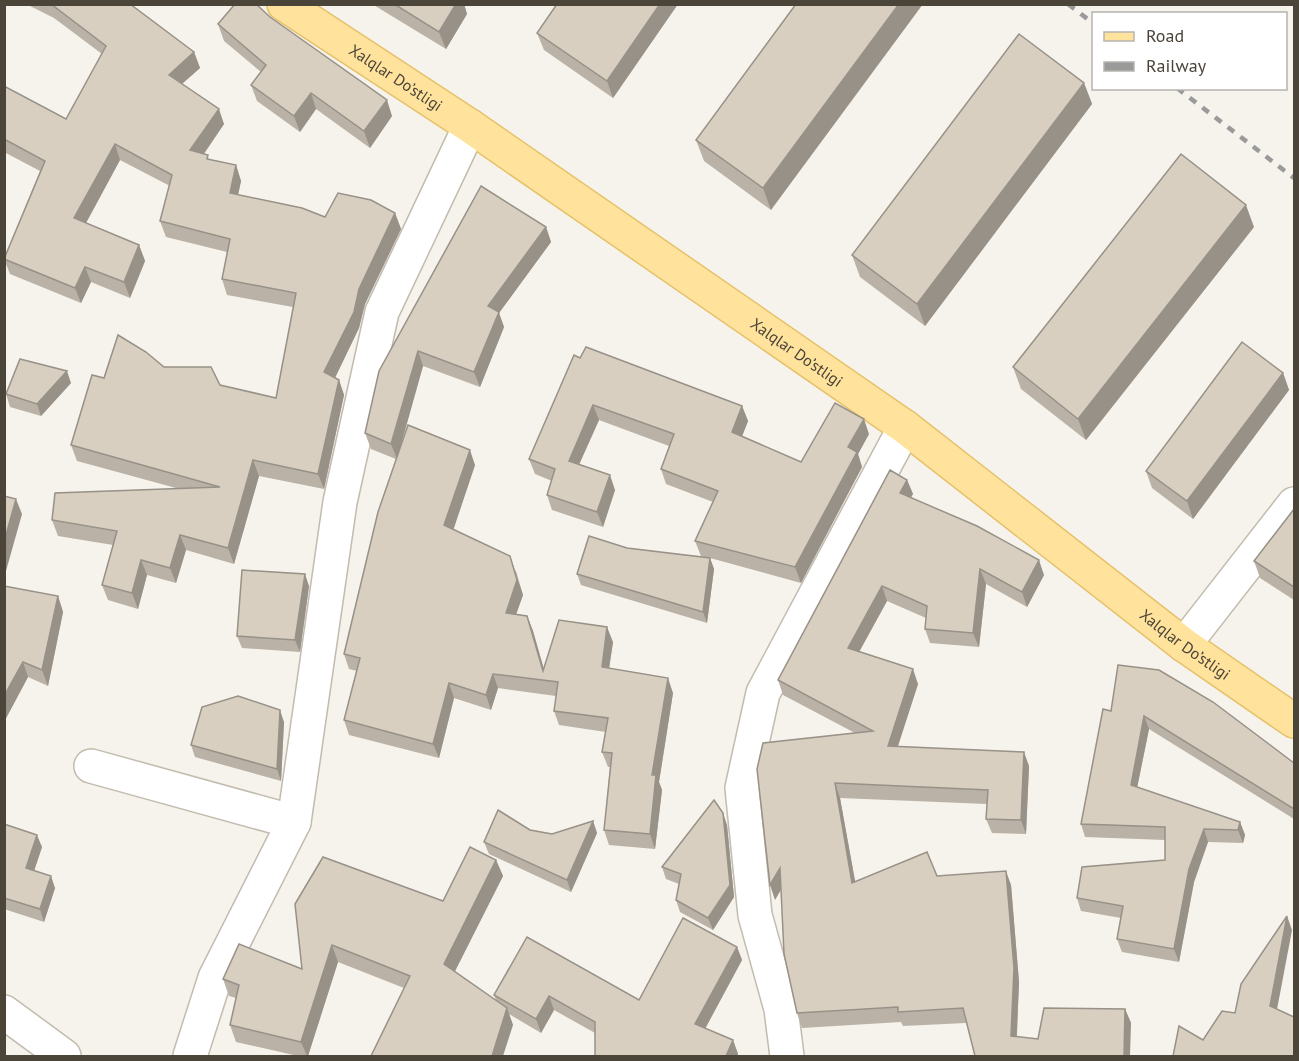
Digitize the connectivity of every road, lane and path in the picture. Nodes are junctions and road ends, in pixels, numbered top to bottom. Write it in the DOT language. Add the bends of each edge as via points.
graph roads {
  1 [pos="284,4"];
  2 [pos="470,126"];
  3 [pos="905,427"];
  4 [pos="1294,504"];
  5 [pos="1184,645"];
  6 [pos="1294,721"];
  7 [pos="91,766"];
  8 [pos="294,822"];
  9 [pos="4,1012"];
  10 [pos="64,1056"];
  11 [pos="190,1056"];
  12 [pos="787,1056"];
  1 -- 2 [label="main road, Xalqlar Do’stligi"];
  2 -- 3 [label="main road, Xalqlar Do’stligi"];
  2 -- 8 [label="street" via="382,312 340,502"];
  3 -- 5 [label="main road, Xalqlar Do’stligi"];
  3 -- 12 [label="street" via="764,693 742,788 755,915 781,1009"];
  4 -- 5 [label="street"];
  5 -- 6 [label="main road, Xalqlar Do’stligi"];
  7 -- 8 [label="street"];
  8 -- 11 [label="street" via="215,978"];
  9 -- 10 [label="street"];
}
